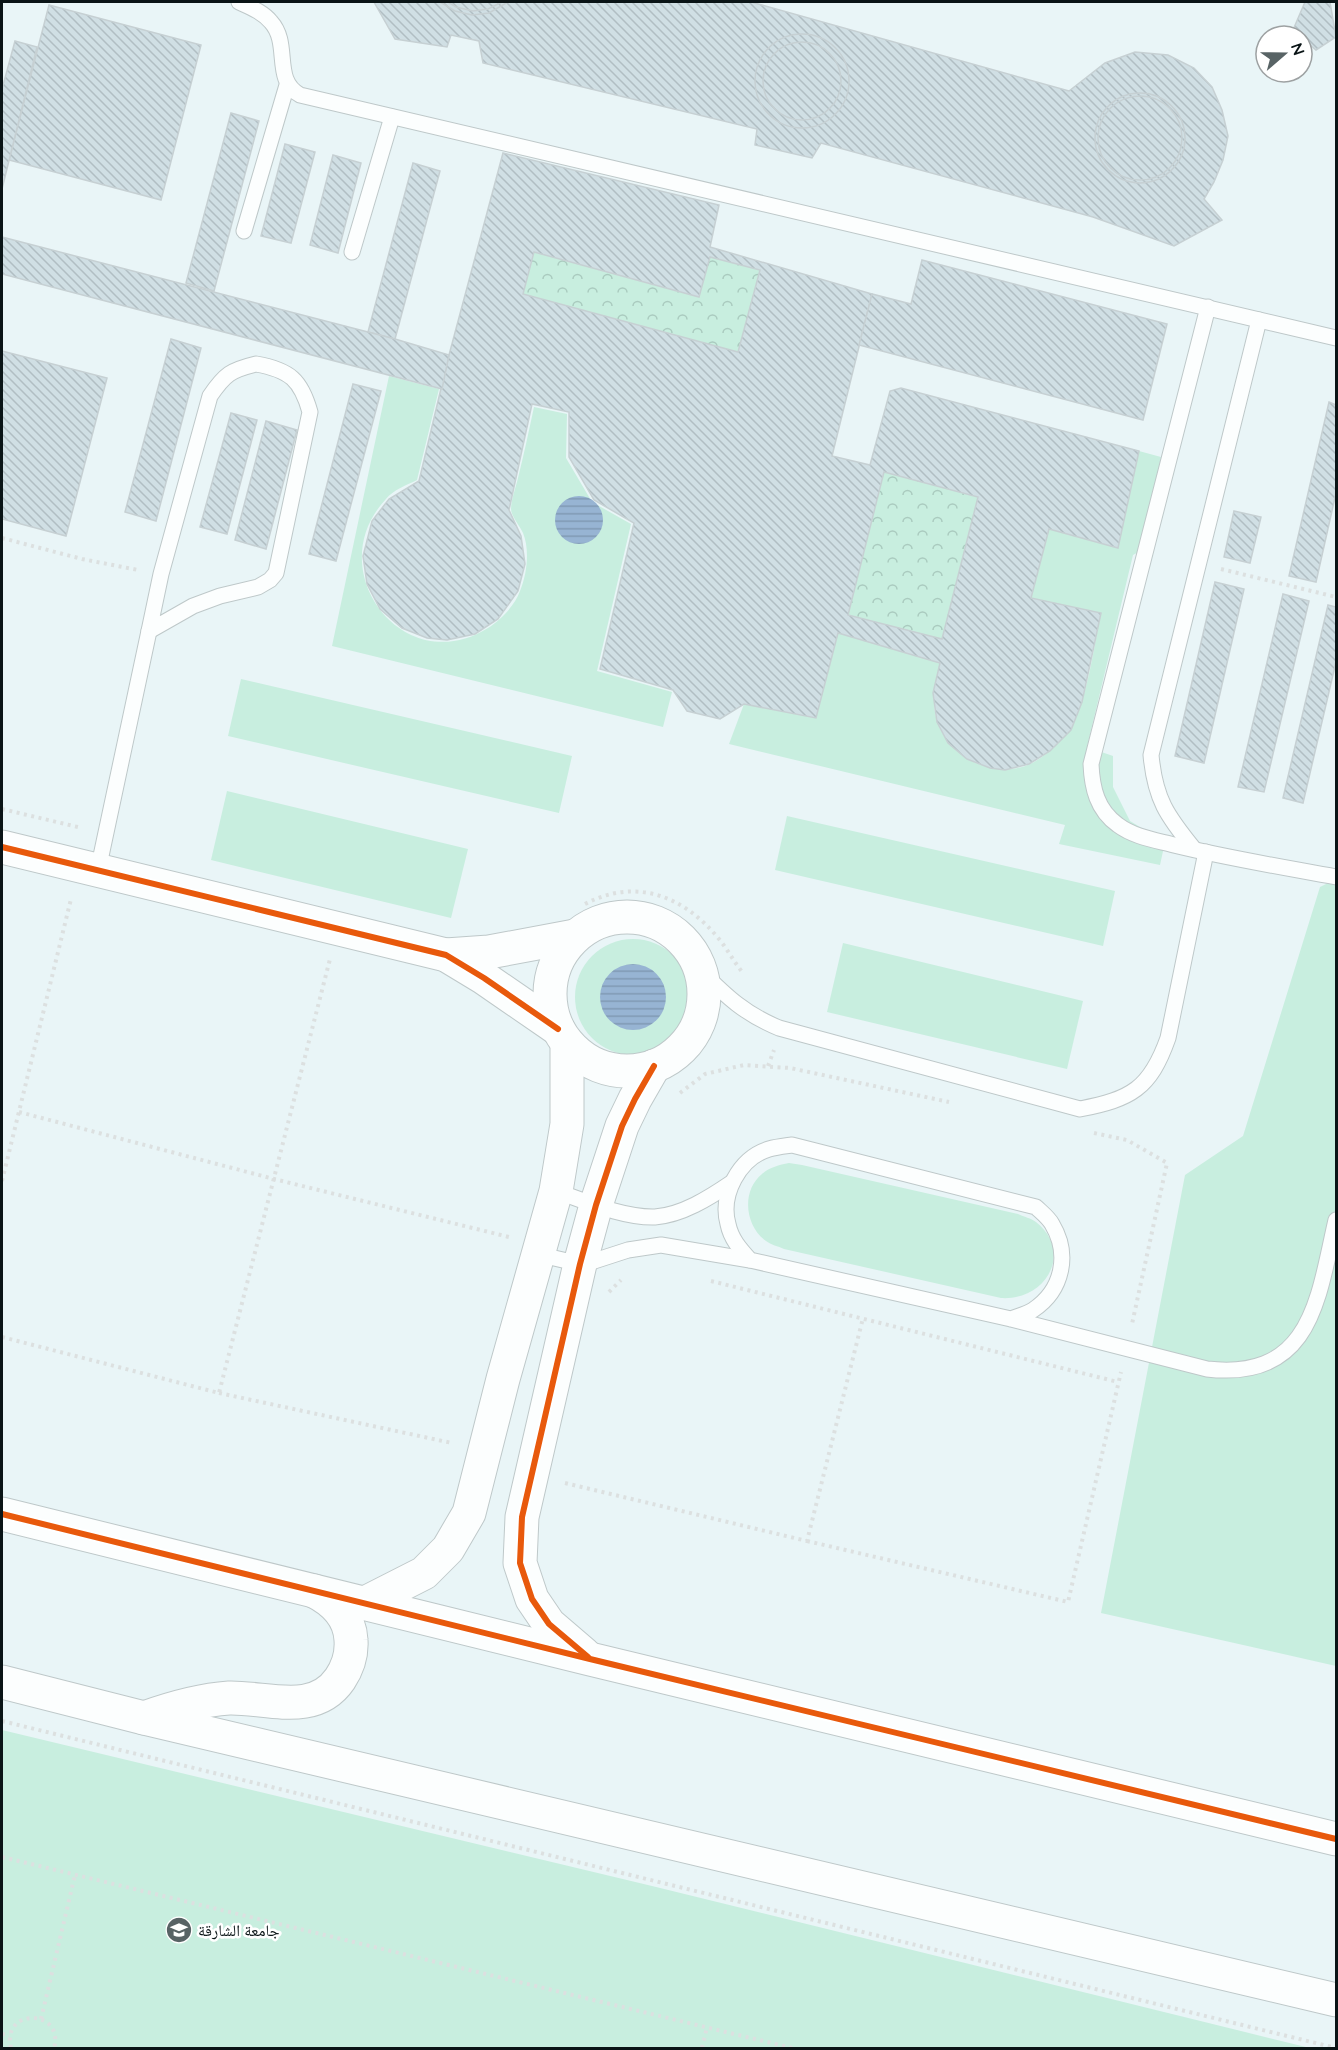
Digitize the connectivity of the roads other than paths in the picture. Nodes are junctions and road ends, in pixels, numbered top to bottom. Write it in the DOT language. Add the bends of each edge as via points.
graph roads {
  1 [pos="239,2"];
  2 [pos="287,85"];
  3 [pos="392,117"];
  4 [pos="244,231"];
  5 [pos="352,252"];
  6 [pos="1208,307"];
  7 [pos="1260,320"];
  8 [pos="1336,338"];
  9 [pos="149,631"];
  10 [pos="2,847"];
  11 [pos="1200,851"];
  12 [pos="1336,877"];
  13 [pos="86,879"];
  14 [pos="575,936"];
  15 [pos="447,955"];
  16 [pos="701,971"];
  17 [pos="563,1036"];
  18 [pos="654,1066"];
  19 [pos="731,1183"];
  20 [pos="556,1191"];
  21 [pos="596,1205"];
  22 [pos="1336,1220"];
  23 [pos="528,1246"];
  24 [pos="750,1260"];
  25 [pos="580,1264"];
  26 [pos="1011,1319"];
  27 [pos="503,1379"];
  28 [pos="551,1391"];
  29 [pos="2,1514"];
  30 [pos="311,1590"];
  31 [pos="365,1603"];
  32 [pos="590,1659"];
  33 [pos="2,1682"];
  34 [pos="144,1718"];
  35 [pos="1336,1839"];
  36 [pos="1336,2000"];
  1 -- 2 [label="lane" via="260,12 278,31"];
  2 -- 3 [label="lane" via="300,94"];
  2 -- 4 [label="lane"];
  3 -- 5 [label="lane"];
  3 -- 6 [label="lane"];
  6 -- 7 [label="lane"];
  6 -- 11 [label="lane" via="1091,764 1096,798 1117,824 1130,833"];
  7 -- 8 [label="lane"];
  7 -- 11 [label="lane" via="1151,755 1158,797 1167,815"];
  9 -- 9 [label="lane" via="193,606 258,587 276,573 310,412 305,394 293,378 276,368 256,364 237,369 221,380 210,396"];
  9 -- 13 [label="lane" via="105,833"];
  10 -- 13 [label="street"];
  11 -- 12 [label="lane"];
  11 -- 16 [label="lane" via="1168,1038 1160,1061 1130,1095 1108,1104 1080,1109 779,1028 755,1018"];
  13 -- 15 [label="street"];
  14 -- 15 [label="street" via="489,952"];
  14 -- 16 [label="street" via="597,922 622,916 647,918 671,930 689,948"];
  14 -- 17 [label="street" via="559,956 551,980 550,1005"];
  15 -- 17 [label="street"];
  16 -- 18 [label="street" via="704,1000 697,1028 679,1051"];
  17 -- 18 [label="street" via="585,1059 607,1069 631,1071"];
  17 -- 20 [label="street" via="567,1124"];
  18 -- 21 [label="street" via="622,1126"];
  19 -- 21 [label="lane" via="695,1204 656,1217"];
  19 -- 24 [label="lane" via="726,1203 728,1224 736,1244"];
  19 -- 26 [label="lane" via="746,1162 767,1149 792,1145 1036,1207 1051,1221 1060,1240 1063,1261 1059,1281 1047,1299 1031,1312"];
  20 -- 21 [label="lane"];
  20 -- 23 [label="street"];
  21 -- 25 [label="street"];
  22 -- 26 [label="lane" via="1311,1319 1291,1347 1261,1365 1243,1370 1207,1369"];
  23 -- 25 [label="lane"];
  23 -- 27 [label="street"];
  24 -- 25 [label="lane" via="661,1245"];
  24 -- 26 [label="lane"];
  25 -- 28 [label="street"];
  27 -- 28 [label="street"];
  27 -- 31 [label="street" via="469,1513 448,1549 424,1573"];
  28 -- 32 [label="street" via="522,1517 520,1563 532,1599 549,1624"];
  29 -- 30 [label="street"];
  30 -- 31 [label="street"];
  30 -- 34 [label="street" via="338,1608 351,1638 346,1671 326,1694 298,1703 229,1698 202,1701"];
  31 -- 32 [label="street"];
  32 -- 35 [label="street"];
  33 -- 34 [label="street"];
  34 -- 36 [label="street"];
}
